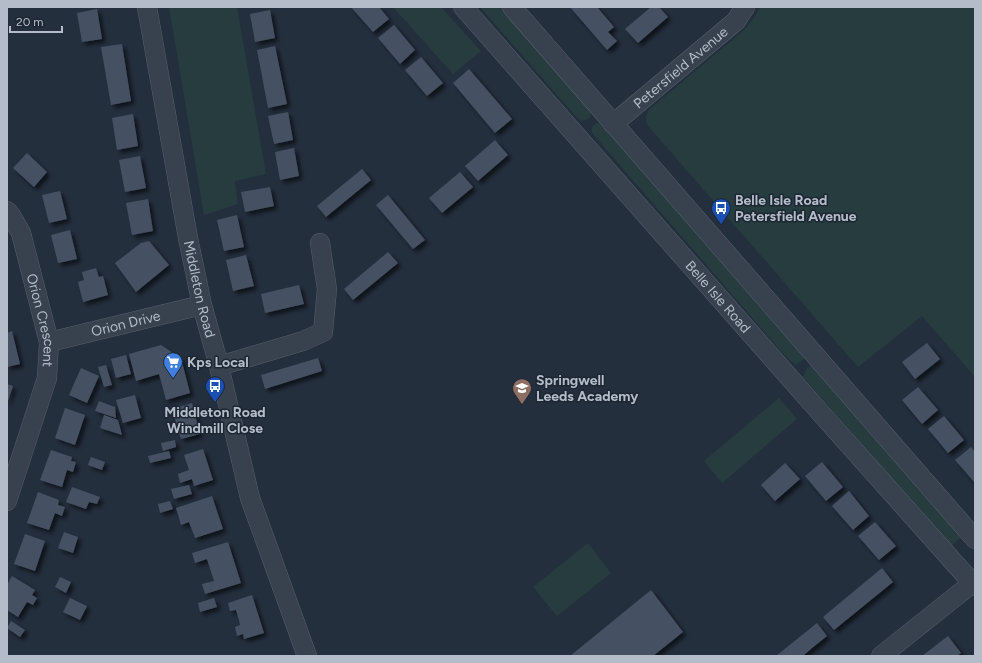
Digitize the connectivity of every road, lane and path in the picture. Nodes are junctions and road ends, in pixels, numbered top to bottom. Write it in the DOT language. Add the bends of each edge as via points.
graph roads {
  1 [pos="147,7"];
  2 [pos="463,7"];
  3 [pos="512,7"];
  4 [pos="745,7"];
  5 [pos="613,124"];
  6 [pos="7,211"];
  7 [pos="320,243"];
  8 [pos="202,305"];
  9 [pos="49,342"];
  10 [pos="219,366"];
  11 [pos="7,501"];
  12 [pos="975,539"];
  13 [pos="974,583"];
  14 [pos="307,656"];
  15 [pos="881,656"];
  1 -- 8 [label="street, Middleton Road"];
  2 -- 13 [label="street, Belle Isle Road" via="812,404"];
  3 -- 5 [label="street"];
  4 -- 5 [label="street, Petersfield Avenue" via="736,21"];
  5 -- 12 [label="street"];
  6 -- 9 [label="street, Orion Crescent" via="21,233"];
  7 -- 10 [label="street" via="327,289 323,332 303,341"];
  8 -- 9 [label="street, Orion Drive"];
  8 -- 10 [label="street, Middleton Road"];
  9 -- 11 [label="street, Orion Crescent" via="47,378"];
  10 -- 14 [label="street, Middleton Road" via="250,498"];
  13 -- 15 [label="street"];
}
